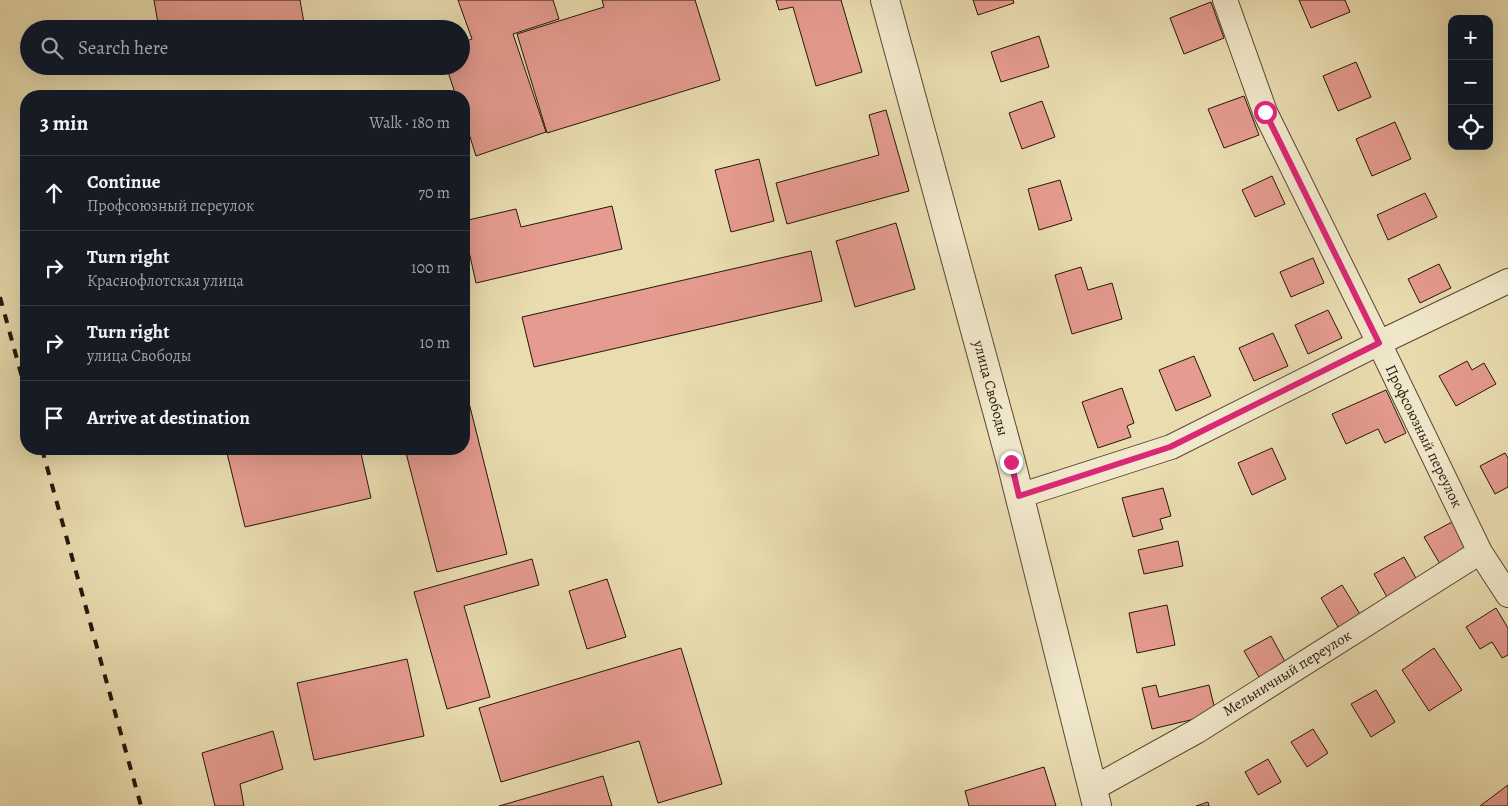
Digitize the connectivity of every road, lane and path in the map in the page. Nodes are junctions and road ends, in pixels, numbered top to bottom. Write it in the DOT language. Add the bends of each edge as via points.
graph roads {
  1 [pos="885,0"];
  2 [pos="1225,0"];
  3 [pos="1508,281"];
  4 [pos="1379,343"];
  5 [pos="1019,496"];
  6 [pos="1480,552"];
  7 [pos="1508,595"];
  8 [pos="1095,797"];
  1 -- 5 [label="street, улица Свободы"];
  2 -- 4 [label="street, Профсоюзный переулок" via="1265,112"];
  3 -- 4 [label="street"];
  4 -- 5 [label="street" via="1170,447"];
  4 -- 6 [label="street, Профсоюзный переулок"];
  5 -- 8 [label="street, улица Свободы"];
  6 -- 7 [label="street, Профсоюзный переулок"];
  6 -- 8 [label="street, Мельничный переулок"];
}
